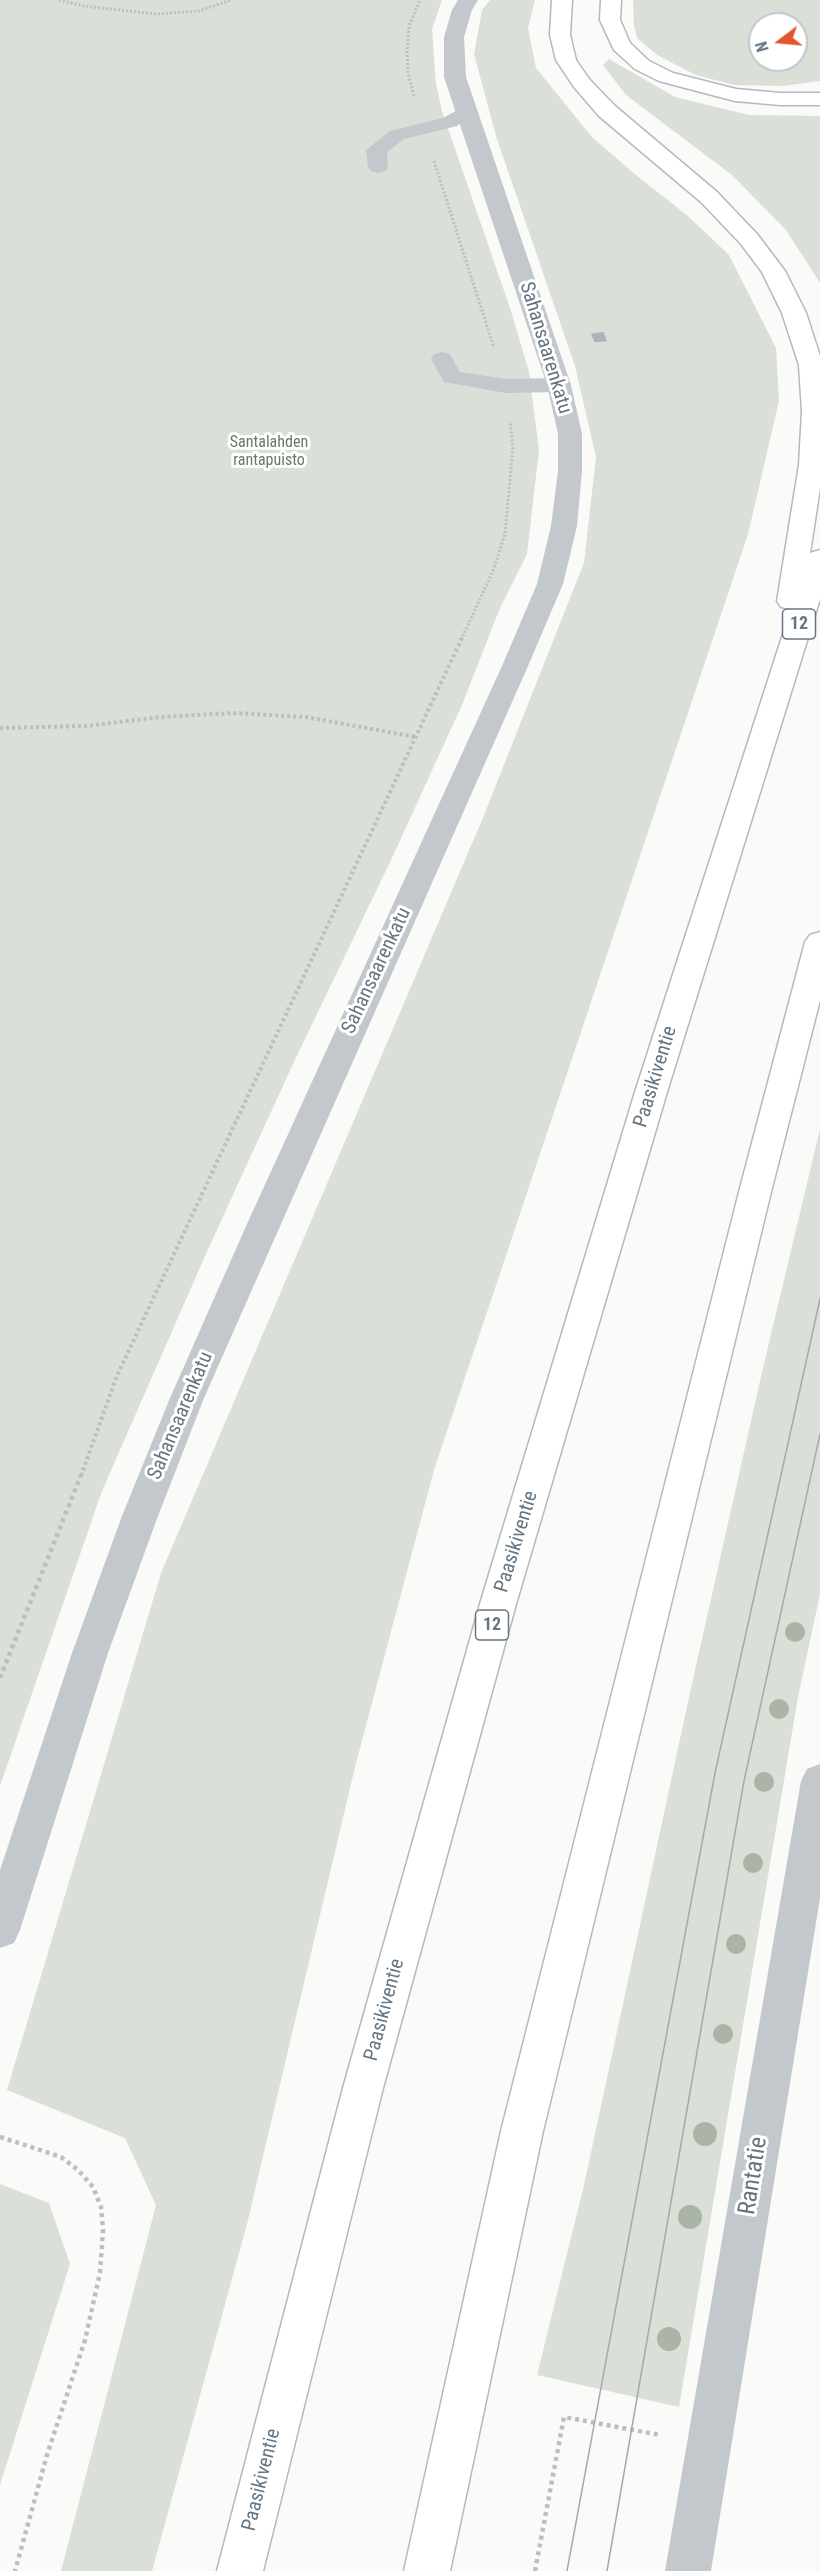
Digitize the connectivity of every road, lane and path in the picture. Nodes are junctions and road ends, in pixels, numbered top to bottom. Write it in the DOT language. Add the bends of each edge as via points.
graph roads {
  1 [pos="60,0"];
  2 [pos="231,0"];
  3 [pos="420,0"];
  4 [pos="468,0"];
  5 [pos="562,0"];
  6 [pos="611,0"];
  7 [pos="820,99"];
  8 [pos="465,112"];
  9 [pos="423,129"];
  10 [pos="378,167"];
  11 [pos="442,359"];
  12 [pos="559,385"];
  13 [pos="506,386"];
  14 [pos="820,558"];
  15 [pos="778,689"];
  16 [pos="0,728"];
  17 [pos="416,737"];
  18 [pos="820,942"];
  19 [pos="0,1678"];
  20 [pos="820,1781"];
  21 [pos="0,1930"];
  22 [pos="0,2137"];
  23 [pos="710,2446"];
  24 [pos="15,2571"];
  25 [pos="240,2571"];
  26 [pos="427,2571"];
  27 [pos="535,2571"];
  28 [pos="688,2571"];
  1 -- 2 [label="path" via="156,14 199,11"];
  3 -- 9 [label="path" via="409,26 407,51 408,75"];
  4 -- 8 [label="street, Sahansaarenkatu" via="454,37 455,77"];
  5 -- 15 [label="highway" via="560,35 566,60 581,83 607,111 709,197 749,239 773,271 801,333 811,365 812,465"];
  6 -- 7 [label="highway" via="610,20 621,46 642,65 666,77 735,95"];
  8 -- 9 [label="lane" via="450,122"];
  8 -- 12 [label="street, Sahansaarenkatu"];
  9 -- 10 [label="lane" via="397,135 376,150"];
  9 -- 13 [label="path"];
  11 -- 13 [label="lane" via="452,377"];
  12 -- 13 [label="lane"];
  12 -- 21 [label="street, Sahansaarenkatu" via="570,434 570,471 564,526 550,584 187,1398 90,1653"];
  13 -- 17 [label="path" via="513,448 506,534 493,571"];
  14 -- 15 [label="highway, Paasikiventie / 12"];
  15 -- 25 [label="highway, Paasikiventie / 12" via="651,1092 498,1604 363,2088"];
  16 -- 17 [label="path" via="86,726 233,713 306,717"];
  17 -- 19 [label="path" via="116,1378"];
  18 -- 26 [label="highway" via="522,2131"];
  20 -- 23 [label="street, Rantatie"];
  22 -- 24 [label="path" via="61,2157 78,2170 93,2187 101,2207 103,2230 100,2273 85,2340 47,2455"];
  23 -- 27 [label="path" via="564,2417"];
  23 -- 28 [label="street, Rantatie"];
}
